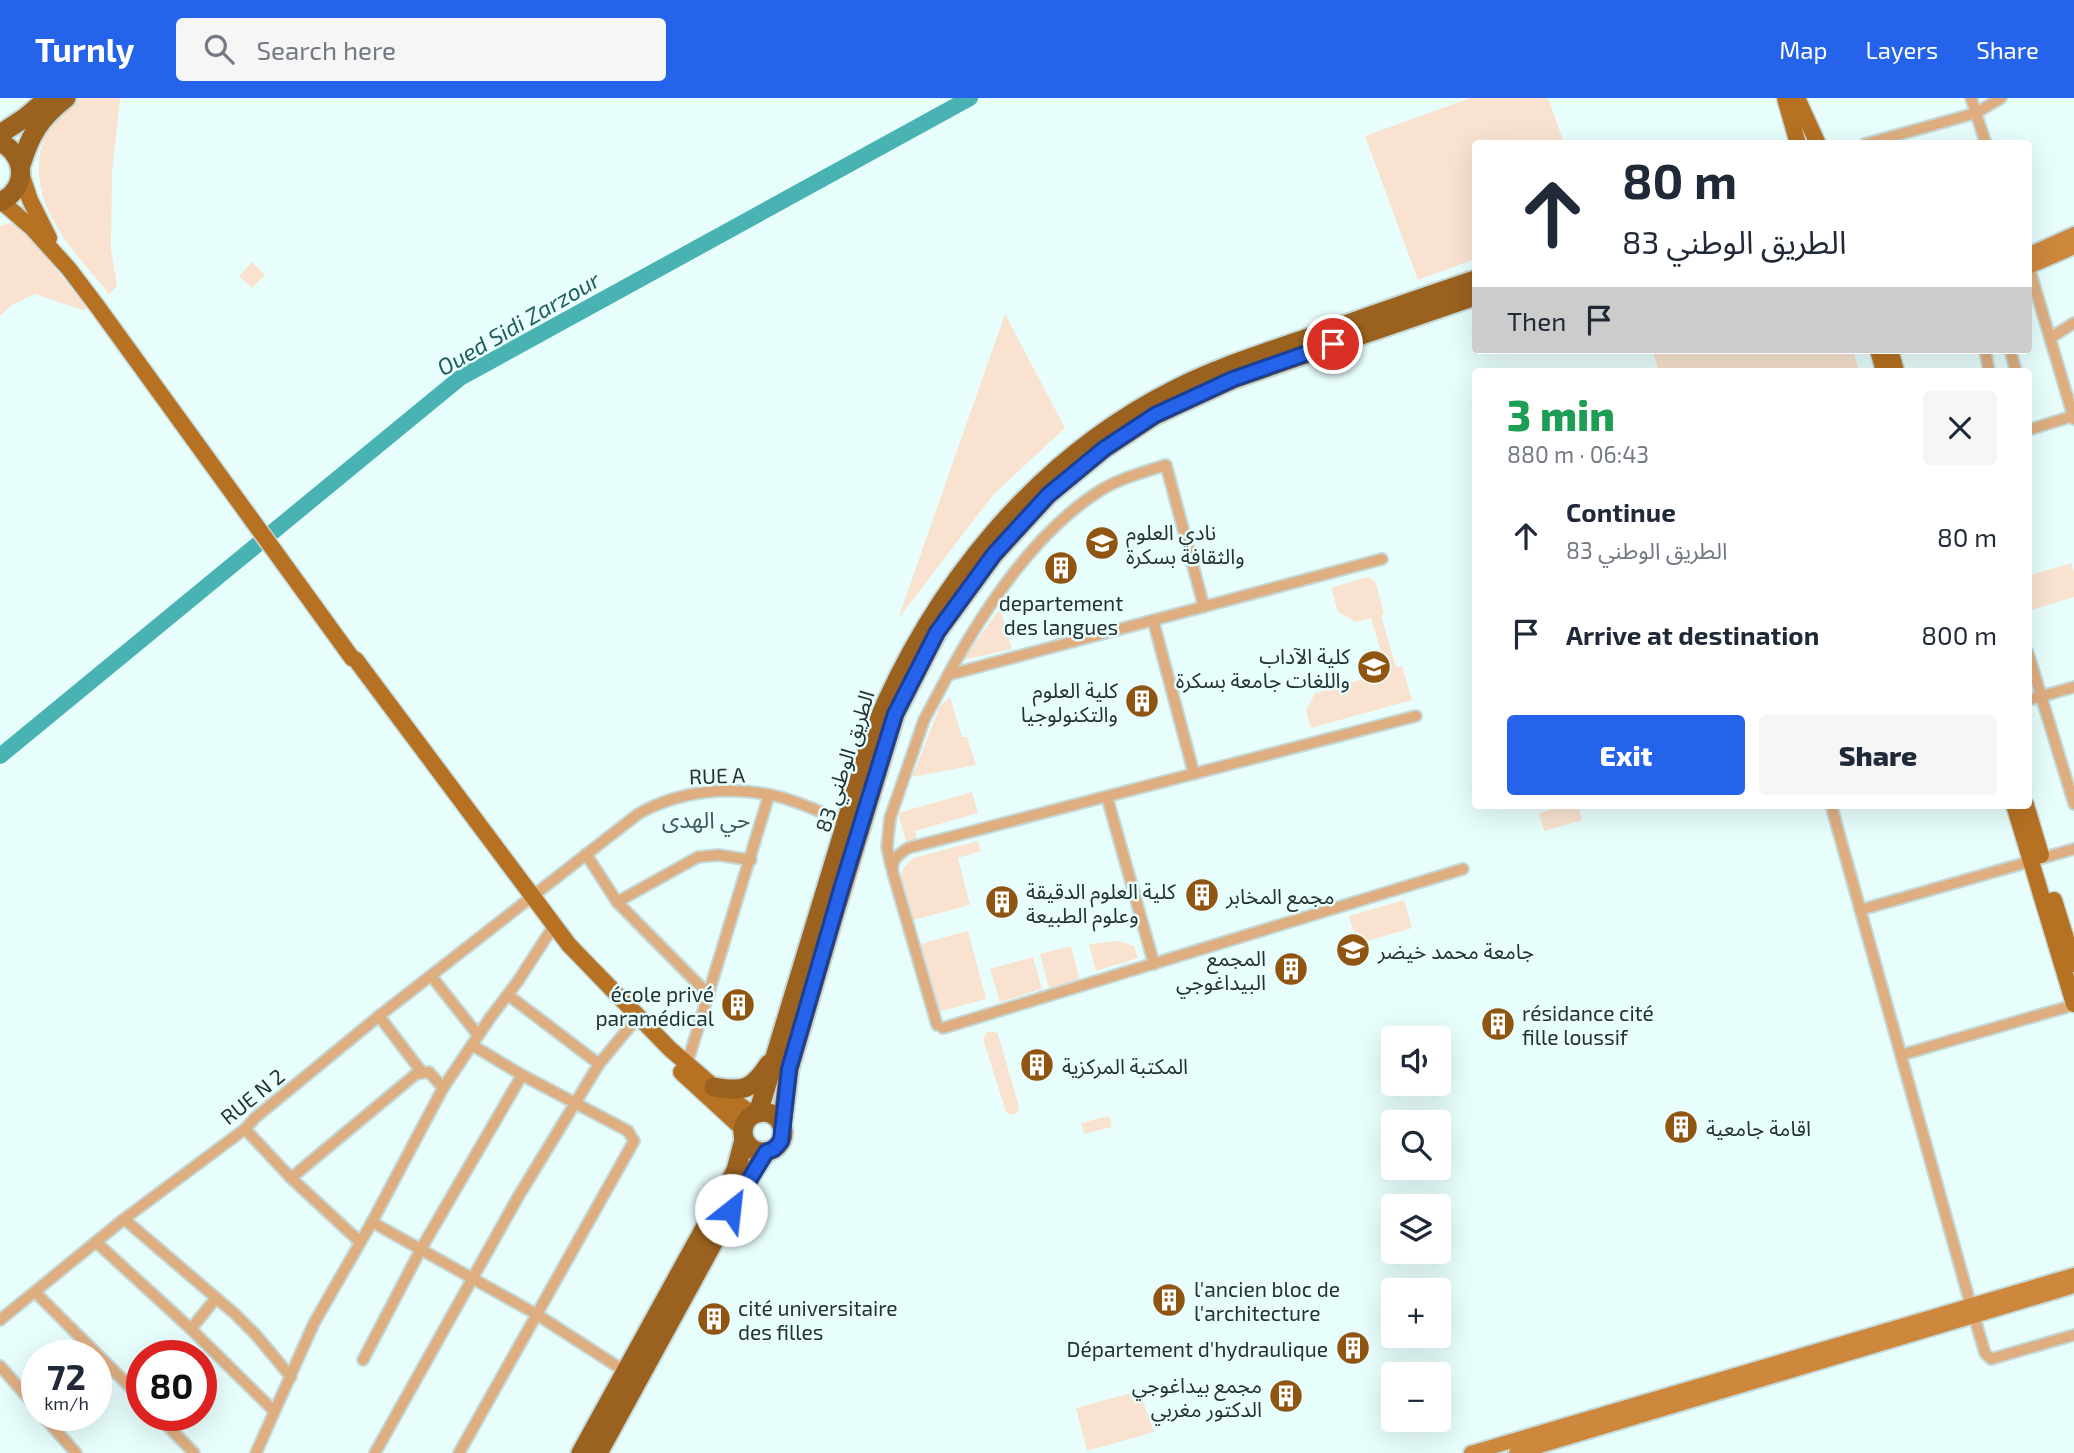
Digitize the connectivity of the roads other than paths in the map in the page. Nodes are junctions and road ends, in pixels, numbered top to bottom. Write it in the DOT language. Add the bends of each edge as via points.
graph roads {
  1 [pos="48,98"];
  2 [pos="66,98"];
  3 [pos="1785,98"];
  4 [pos="1797,98"];
  5 [pos="1971,98"];
  6 [pos="2001,98"];
  7 [pos="1976,113"];
  8 [pos="0,134"];
  9 [pos="1797,140"];
  10 [pos="1816,140"];
  11 [pos="1879,140"];
  12 [pos="1985,140"];
  13 [pos="0,142"];
  14 [pos="21,171"];
  15 [pos="1,202"];
  16 [pos="2074,234"];
  17 [pos="2074,247"];
  18 [pos="2032,253"];
  19 [pos="2032,264"];
  20 [pos="69,270"];
  21 [pos="2032,279"];
  22 [pos="1472,281"];
  23 [pos="1472,297"];
  24 [pos="2074,323"];
  25 [pos="2050,338"];
  26 [pos="2074,418"];
  27 [pos="2032,429"];
  28 [pos="1382,559"];
  29 [pos="1204,607"];
  30 [pos="1153,620"];
  31 [pos="2032,665"];
  32 [pos="948,675"];
  33 [pos="2074,687"];
  34 [pos="2042,696"];
  35 [pos="2032,699"];
  36 [pos="1416,716"];
  37 [pos="1194,775"];
  38 [pos="769,796"];
  39 [pos="1107,797"];
  40 [pos="2074,804"];
  41 [pos="1832,809"];
  42 [pos="2016,809"];
  43 [pos="2027,809"];
  44 [pos="846,822"];
  45 [pos="2074,849"];
  46 [pos="586,854"];
  47 [pos="751,860"];
  48 [pos="2036,860"];
  49 [pos="891,866"];
  50 [pos="1463,869"];
  51 [pos="530,899"];
  52 [pos="617,902"];
  53 [pos="1860,910"];
  54 [pos="551,930"];
  55 [pos="1154,964"];
  56 [pos="2074,964"];
  57 [pos="432,977"];
  58 [pos="508,995"];
  59 [pos="709,995"];
  60 [pos="2074,1005"];
  61 [pos="379,1016"];
  62 [pos="632,1024"];
  63 [pos="475,1040"];
  64 [pos="775,1055"];
  65 [pos="1901,1055"];
  66 [pos="599,1064"];
  67 [pos="687,1064"];
  68 [pos="421,1071"];
  69 [pos="522,1075"];
  70 [pos="714,1087"];
  71 [pos="443,1088"];
  72 [pos="576,1102"];
  73 [pos="750,1124"];
  74 [pos="782,1126"];
  75 [pos="245,1129"];
  76 [pos="766,1152"];
  77 [pos="291,1178"];
  78 [pos="124,1219"];
  79 [pos="372,1222"];
  80 [pos="359,1241"];
  81 [pos="96,1242"];
  82 [pos="421,1249"];
  83 [pos="2074,1275"];
  84 [pos="471,1277"];
  85 [pos="2074,1286"];
  86 [pos="35,1292"];
  87 [pos="216,1298"];
  88 [pos="1973,1311"];
  89 [pos="536,1314"];
  90 [pos="0,1320"];
  91 [pos="191,1329"];
  92 [pos="2074,1335"];
  93 [pos="363,1360"];
  94 [pos="0,1366"];
  95 [pos="626,1373"];
  96 [pos="291,1377"];
  97 [pos="126,1383"];
  98 [pos="21,1390"];
  99 [pos="274,1411"];
  100 [pos="56,1431"];
  101 [pos="173,1431"];
  102 [pos="76,1453"];
  103 [pos="194,1453"];
  104 [pos="256,1453"];
  105 [pos="375,1453"];
  106 [pos="459,1453"];
  107 [pos="581,1453"];
  108 [pos="598,1453"];
  109 [pos="1471,1453"];
  110 [pos="1516,1453"];
  1 -- 8 [label="highway"];
  2 -- 14 [label="highway" via="32,133"];
  3 -- 9 [label="main road"];
  4 -- 10 [label="main road"];
  5 -- 7 [label="street"];
  6 -- 7 [label="street"];
  7 -- 11 [label="street"];
  7 -- 12 [label="street"];
  13 -- 14 [label="highway" via="17,155"];
  14 -- 15 [label="highway" via="15,191"];
  14 -- 20 [label="main road" via="44,230"];
  15 -- 20 [label="main road" via="32,228"];
  16 -- 18 [label="main road"];
  17 -- 19 [label="main road"];
  20 -- 51 [label="main road" via="352,663"];
  21 -- 25 [label="street"];
  22 -- 44 [label="highway, الطريق الوطني 83" via="1197,379 1130,414 1069,458 980,549 912,648 874,731"];
  23 -- 74 [label="highway, الطريق الوطني 83" via="1233,379 1155,415 1105,448 1048,495 994,554 937,632 895,714 789,1069"];
  24 -- 25 [label="street"];
  25 -- 26 [label="street"];
  26 -- 27 [label="street"];
  28 -- 29 [label="street"];
  29 -- 30 [label="street"];
  29 -- 32 [label="street" via="1166,465 1126,477 1066,516 1013,575"];
  30 -- 32 [label="street"];
  30 -- 37 [label="street"];
  31 -- 34 [label="street"];
  32 -- 49 [label="street" via="924,720 890,818 887,847"];
  33 -- 34 [label="street"];
  34 -- 35 [label="street"];
  34 -- 40 [label="street"];
  36 -- 37 [label="street"];
  37 -- 39 [label="street"];
  38 -- 44 [label="street, RUE A"];
  38 -- 46 [label="street, RUE A" via="680,795 638,814"];
  38 -- 47 [label="street"];
  39 -- 49 [label="street" via="908,848 896,855"];
  39 -- 55 [label="street"];
  41 -- 53 [label="street"];
  42 -- 48 [label="main road"];
  43 -- 48 [label="main road"];
  44 -- 64 [label="highway, الطريق الوطني 83"];
  45 -- 48 [label="street"];
  46 -- 51 [label="street, RUE A"];
  46 -- 52 [label="street"];
  47 -- 52 [label="street" via="718,855 698,858"];
  47 -- 59 [label="street"];
  48 -- 53 [label="street"];
  48 -- 56 [label="main road"];
  48 -- 60 [label="main road"];
  49 -- 55 [label="street" via="940,1027"];
  50 -- 55 [label="street"];
  51 -- 54 [label="main road"];
  51 -- 57 [label="street, RUE N 2"];
  51 -- 67 [label="main road" via="601,980"];
  52 -- 59 [label="street"];
  53 -- 65 [label="street"];
  54 -- 58 [label="street"];
  54 -- 62 [label="main road" via="584,974"];
  57 -- 61 [label="street, RUE N 2"];
  57 -- 63 [label="street"];
  58 -- 63 [label="street"];
  58 -- 66 [label="street"];
  59 -- 67 [label="street"];
  60 -- 65 [label="street"];
  61 -- 68 [label="street"];
  61 -- 75 [label="street, RUE N 2"];
  62 -- 66 [label="street"];
  62 -- 73 [label="main road"];
  63 -- 69 [label="street"];
  63 -- 71 [label="street"];
  64 -- 70 [label="highway" via="749,1087"];
  64 -- 73 [label="highway, الطريق الوطني 83" via="767,1090"];
  65 -- 88 [label="street"];
  66 -- 72 [label="street"];
  67 -- 70 [label="main road"];
  68 -- 71 [label="street" via="435,1076"];
  68 -- 77 [label="street"];
  69 -- 72 [label="street"];
  69 -- 82 [label="street"];
  70 -- 73 [label="main road"];
  71 -- 79 [label="street"];
  72 -- 84 [label="street"];
  72 -- 89 [label="street" via="631,1132 634,1144"];
  73 -- 74 [label="highway" via="775,1116"];
  73 -- 76 [label="highway" via="752,1149"];
  73 -- 95 [label="highway, الطريق الوطني 83" via="732,1179"];
  74 -- 76 [label="highway" via="779,1145"];
  75 -- 77 [label="street"];
  75 -- 78 [label="street, RUE N 2"];
  76 -- 108 [label="highway"];
  77 -- 80 [label="street"];
  78 -- 81 [label="street, RUE N 2"];
  78 -- 87 [label="street"];
  79 -- 80 [label="street"];
  79 -- 82 [label="street"];
  80 -- 96 [label="street" via="314,1323"];
  81 -- 86 [label="street, RUE N 2"];
  81 -- 91 [label="street"];
  82 -- 84 [label="street"];
  82 -- 93 [label="street"];
  83 -- 88 [label="main road"];
  84 -- 89 [label="street"];
  84 -- 105 [label="street"];
  85 -- 88 [label="main road"];
  86 -- 90 [label="street, RUE N 2"];
  86 -- 97 [label="street"];
  87 -- 91 [label="street"];
  87 -- 96 [label="street" via="256,1335"];
  88 -- 92 [label="street" via="1985,1353 1991,1359"];
  88 -- 109 [label="main road"];
  88 -- 110 [label="main road"];
  89 -- 95 [label="street"];
  89 -- 106 [label="street"];
  91 -- 99 [label="street"];
  94 -- 98 [label="street"];
  95 -- 107 [label="highway, الطريق الوطني 83"];
  96 -- 99 [label="street"];
  99 -- 104 [label="street"];
  100 -- 102 [label="street"];
  101 -- 103 [label="street"];
}
